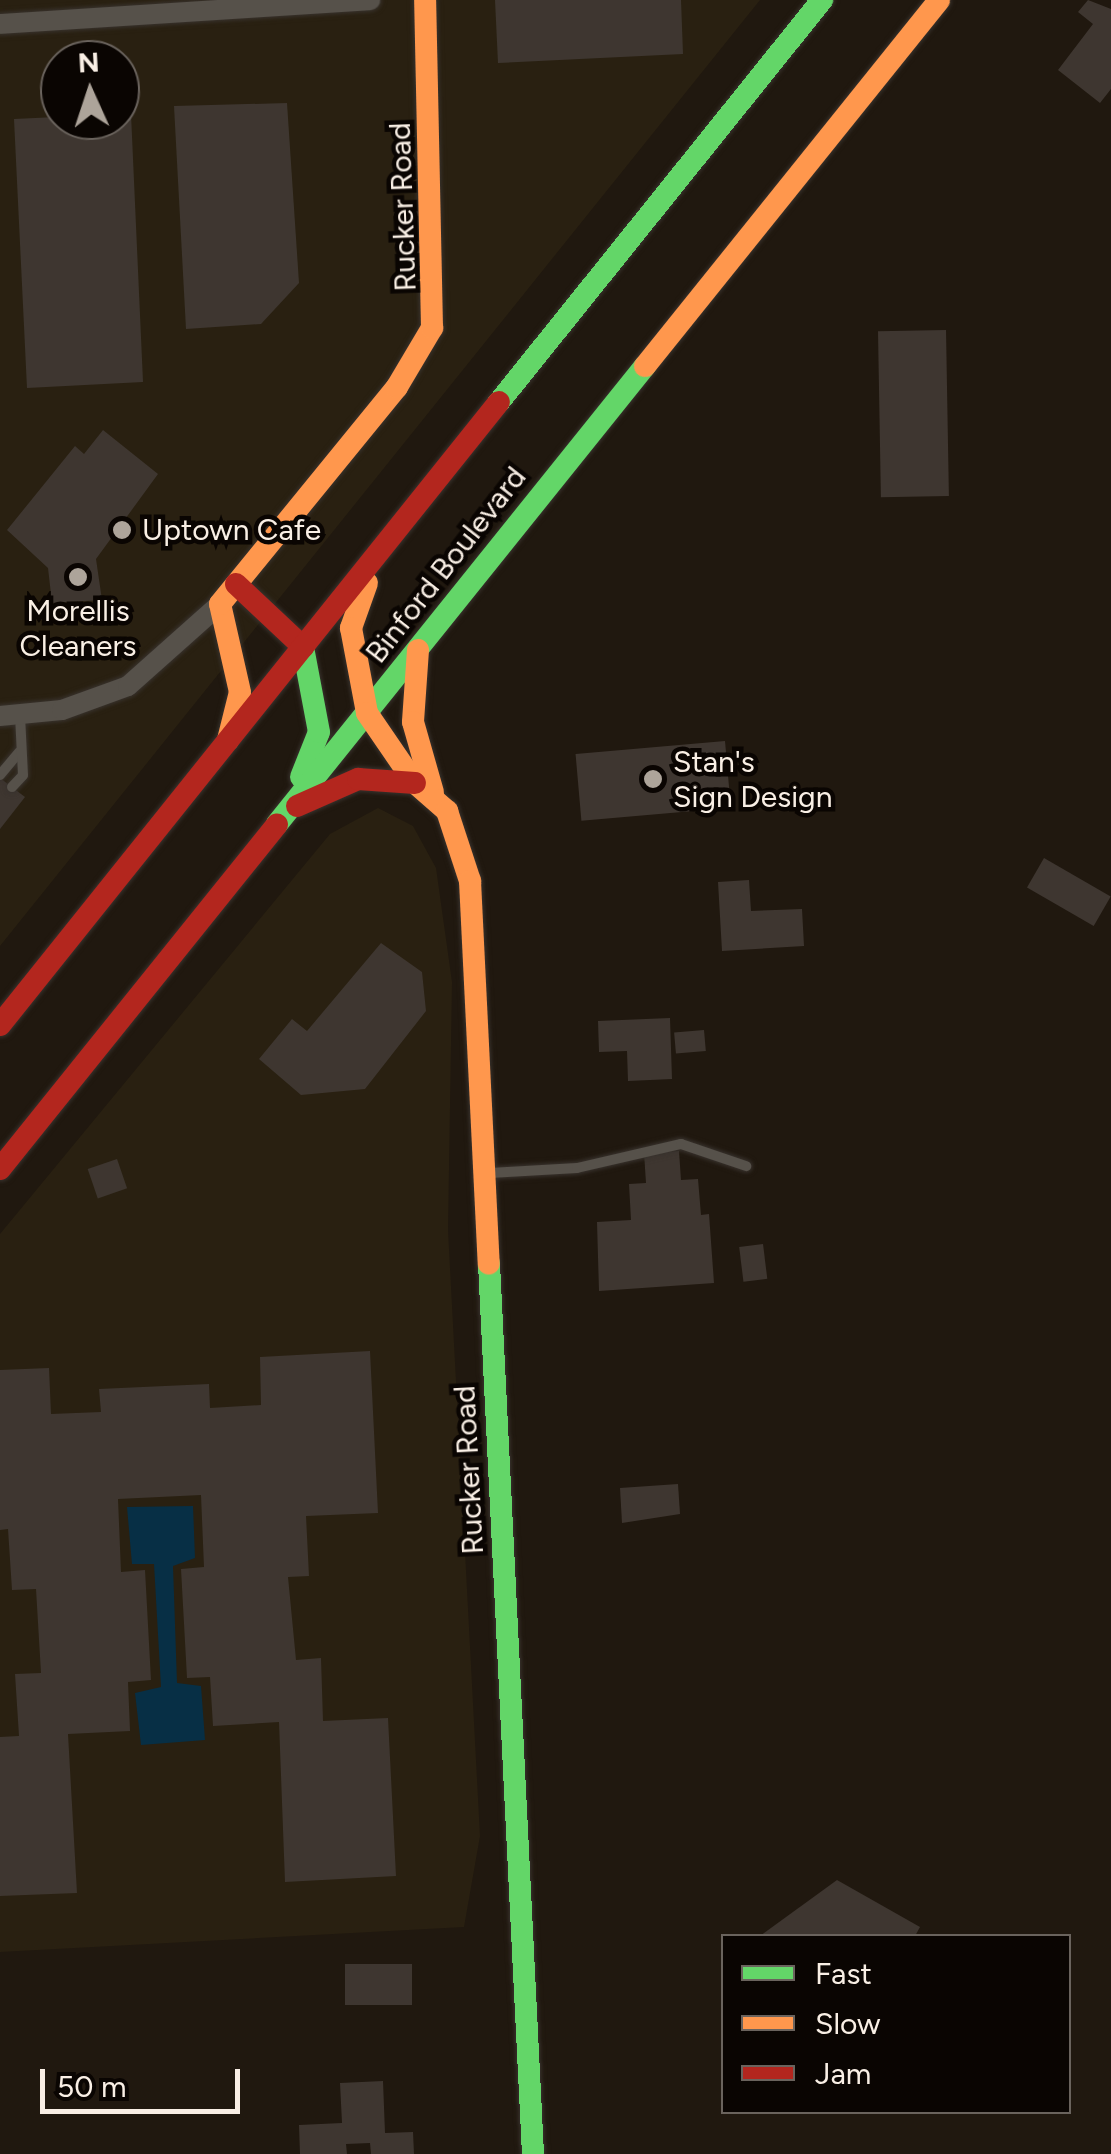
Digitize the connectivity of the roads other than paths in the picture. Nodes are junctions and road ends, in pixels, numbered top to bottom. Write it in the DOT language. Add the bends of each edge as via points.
graph roads {
  1 [pos="370,0"];
  2 [pos="425,0"];
  3 [pos="822,0"];
  4 [pos="940,0"];
  5 [pos="0,24"];
  6 [pos="376,560"];
  7 [pos="236,584"];
  8 [pos="220,604"];
  9 [pos="303,647"];
  10 [pos="418,650"];
  11 [pos="367,713"];
  12 [pos="10,715"];
  13 [pos="228,742"];
  14 [pos="19,752"];
  15 [pos="0,775"];
  16 [pos="424,787"];
  17 [pos="12,788"];
  18 [pos="288,810"];
  19 [pos="0,1025"];
  20 [pos="746,1166"];
  21 [pos="0,1169"];
  22 [pos="484,1173"];
  23 [pos="533,2154"];
  1 -- 5 [label="street"];
  2 -- 7 [label="main road, Rucker Road" via="432,328 397,387"];
  3 -- 6 [label="main road, Binford Boulevard"];
  4 -- 10 [label="main road, Binford Boulevard"];
  6 -- 9 [label="main road, Binford Boulevard"];
  6 -- 11 [label="main road" via="351,628"];
  7 -- 8 [label="main road, Rucker Road"];
  7 -- 9 [label="main road"];
  8 -- 12 [label="street" via="128,686"];
  8 -- 13 [label="main road" via="240,692"];
  9 -- 13 [label="main road, Binford Boulevard"];
  9 -- 18 [label="main road" via="319,732"];
  10 -- 11 [label="main road, Binford Boulevard"];
  10 -- 16 [label="main road, Rucker Road" via="413,722"];
  11 -- 16 [label="main road, Rucker Road"];
  11 -- 18 [label="main road, Binford Boulevard"];
  12 -- 14 [label="lane"];
  13 -- 19 [label="main road, Binford Boulevard"];
  14 -- 15 [label="lane"];
  14 -- 17 [label="lane" via="22,776"];
  16 -- 18 [label="main road" via="358,778"];
  16 -- 22 [label="main road, Rucker Road" via="457,827 470,882"];
  18 -- 21 [label="main road, Binford Boulevard"];
  20 -- 22 [label="lane" via="681,1144 576,1168"];
  22 -- 23 [label="main road, Rucker Road"];
}
